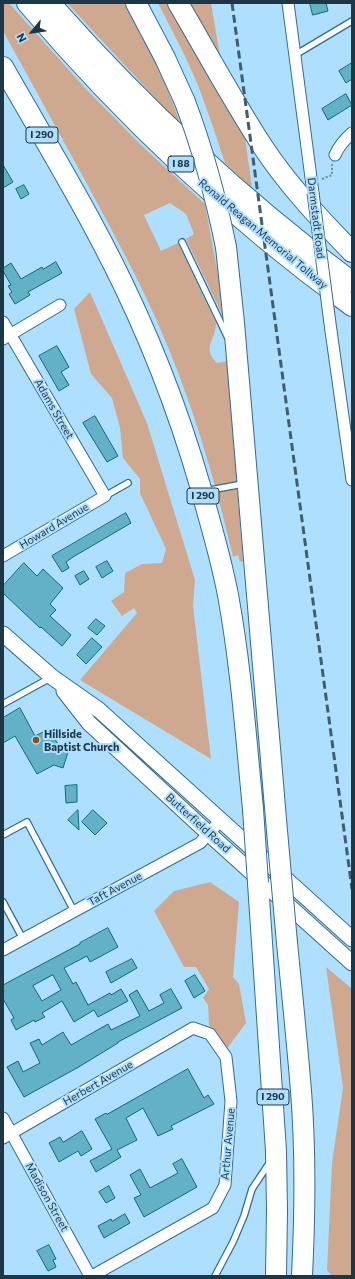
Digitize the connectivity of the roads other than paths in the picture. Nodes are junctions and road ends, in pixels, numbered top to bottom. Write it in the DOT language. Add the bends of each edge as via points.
graph roads {
  1 [pos="27,3"];
  2 [pos="50,3"];
  3 [pos="136,3"];
  4 [pos="147,3"];
  5 [pos="178,3"];
  6 [pos="288,3"];
  7 [pos="352,21"];
  8 [pos="295,55"];
  9 [pos="3,66"];
  10 [pos="185,102"];
  11 [pos="352,133"];
  12 [pos="335,155"];
  13 [pos="182,242"];
  14 [pos="352,252"];
  15 [pos="352,282"];
  16 [pos="60,305"];
  17 [pos="352,306"];
  18 [pos="3,322"];
  19 [pos="7,337"];
  20 [pos="237,356"];
  21 [pos="352,480"];
  22 [pos="128,483"];
  23 [pos="247,483"];
  24 [pos="202,492"];
  25 [pos="105,496"];
  26 [pos="3,556"];
  27 [pos="5,639"];
  28 [pos="52,677"];
  29 [pos="3,704"];
  30 [pos="221,820"];
  31 [pos="208,833"];
  32 [pos="3,835"];
  33 [pos="3,902"];
  34 [pos="74,911"];
  35 [pos="23,939"];
  36 [pos="352,939"];
  37 [pos="3,950"];
  38 [pos="352,963"];
  39 [pos="193,1028"];
  40 [pos="3,1118"];
  41 [pos="7,1136"];
  42 [pos="276,1151"];
  43 [pos="305,1270"];
  44 [pos="91,1276"];
  45 [pos="216,1276"];
  46 [pos="276,1276"];
  1 -- 17 [label="highway, Ronald Reagan Memorial Tollway / I 88" via="113,97 186,169 244,221"];
  2 -- 15 [label="highway, Ronald Reagan Memorial Tollway / I 88" via="136,94 204,160"];
  3 -- 10 [label="highway, I 290"];
  4 -- 10 [label="highway" via="184,77"];
  5 -- 14 [label="highway" via="264,148 298,194"];
  6 -- 8 [label="street, Darmstadt Road"];
  7 -- 8 [label="lane"];
  8 -- 21 [label="street, Darmstadt Road, bridge"];
  9 -- 24 [label="highway, I 290" via="81,203 127,292 166,381 187,439"];
  10 -- 20 [label="highway, I 290, bridge" via="208,169 226,247"];
  11 -- 12 [label="street" via="344,140"];
  13 -- 20 [label="lane"];
  16 -- 19 [label="street"];
  18 -- 19 [label="street, Adams Street"];
  19 -- 25 [label="street, Adams Street"];
  20 -- 23 [label="highway, I 290"];
  22 -- 25 [label="lane"];
  23 -- 24 [label="lane"];
  23 -- 43 [label="highway, I 290, bridge" via="301,1100"];
  24 -- 42 [label="highway, I 290, bridge" via="229,602 241,687 253,809"];
  25 -- 26 [label="street, Howard Avenue"];
  27 -- 28 [label="main road, Butterfield Road"];
  28 -- 29 [label="lane"];
  28 -- 30 [label="main road, Butterfield Road" via="99,710"];
  28 -- 31 [label="main road, Butterfield Road" via="89,723"];
  30 -- 31 [label="street, Taft Avenue"];
  30 -- 36 [label="main road, Butterfield Road"];
  31 -- 34 [label="street, Taft Avenue" via="200,843"];
  31 -- 38 [label="main road, Butterfield Road"];
  32 -- 34 [label="lane" via="26,822"];
  33 -- 35 [label="lane"];
  34 -- 35 [label="street, Taft Avenue"];
  35 -- 37 [label="street, Taft Avenue"];
  39 -- 41 [label="street, Herbert Avenue"];
  39 -- 44 [label="street, Arthur Avenue" via="210,1034 226,1057 232,1101 225,1185 213,1208"];
  40 -- 41 [label="street, Madison Street"];
  41 -- 44 [label="street, Madison Street"];
  42 -- 45 [label="lane" via="252,1189 244,1216"];
  42 -- 46 [label="highway, I 290"];
}
